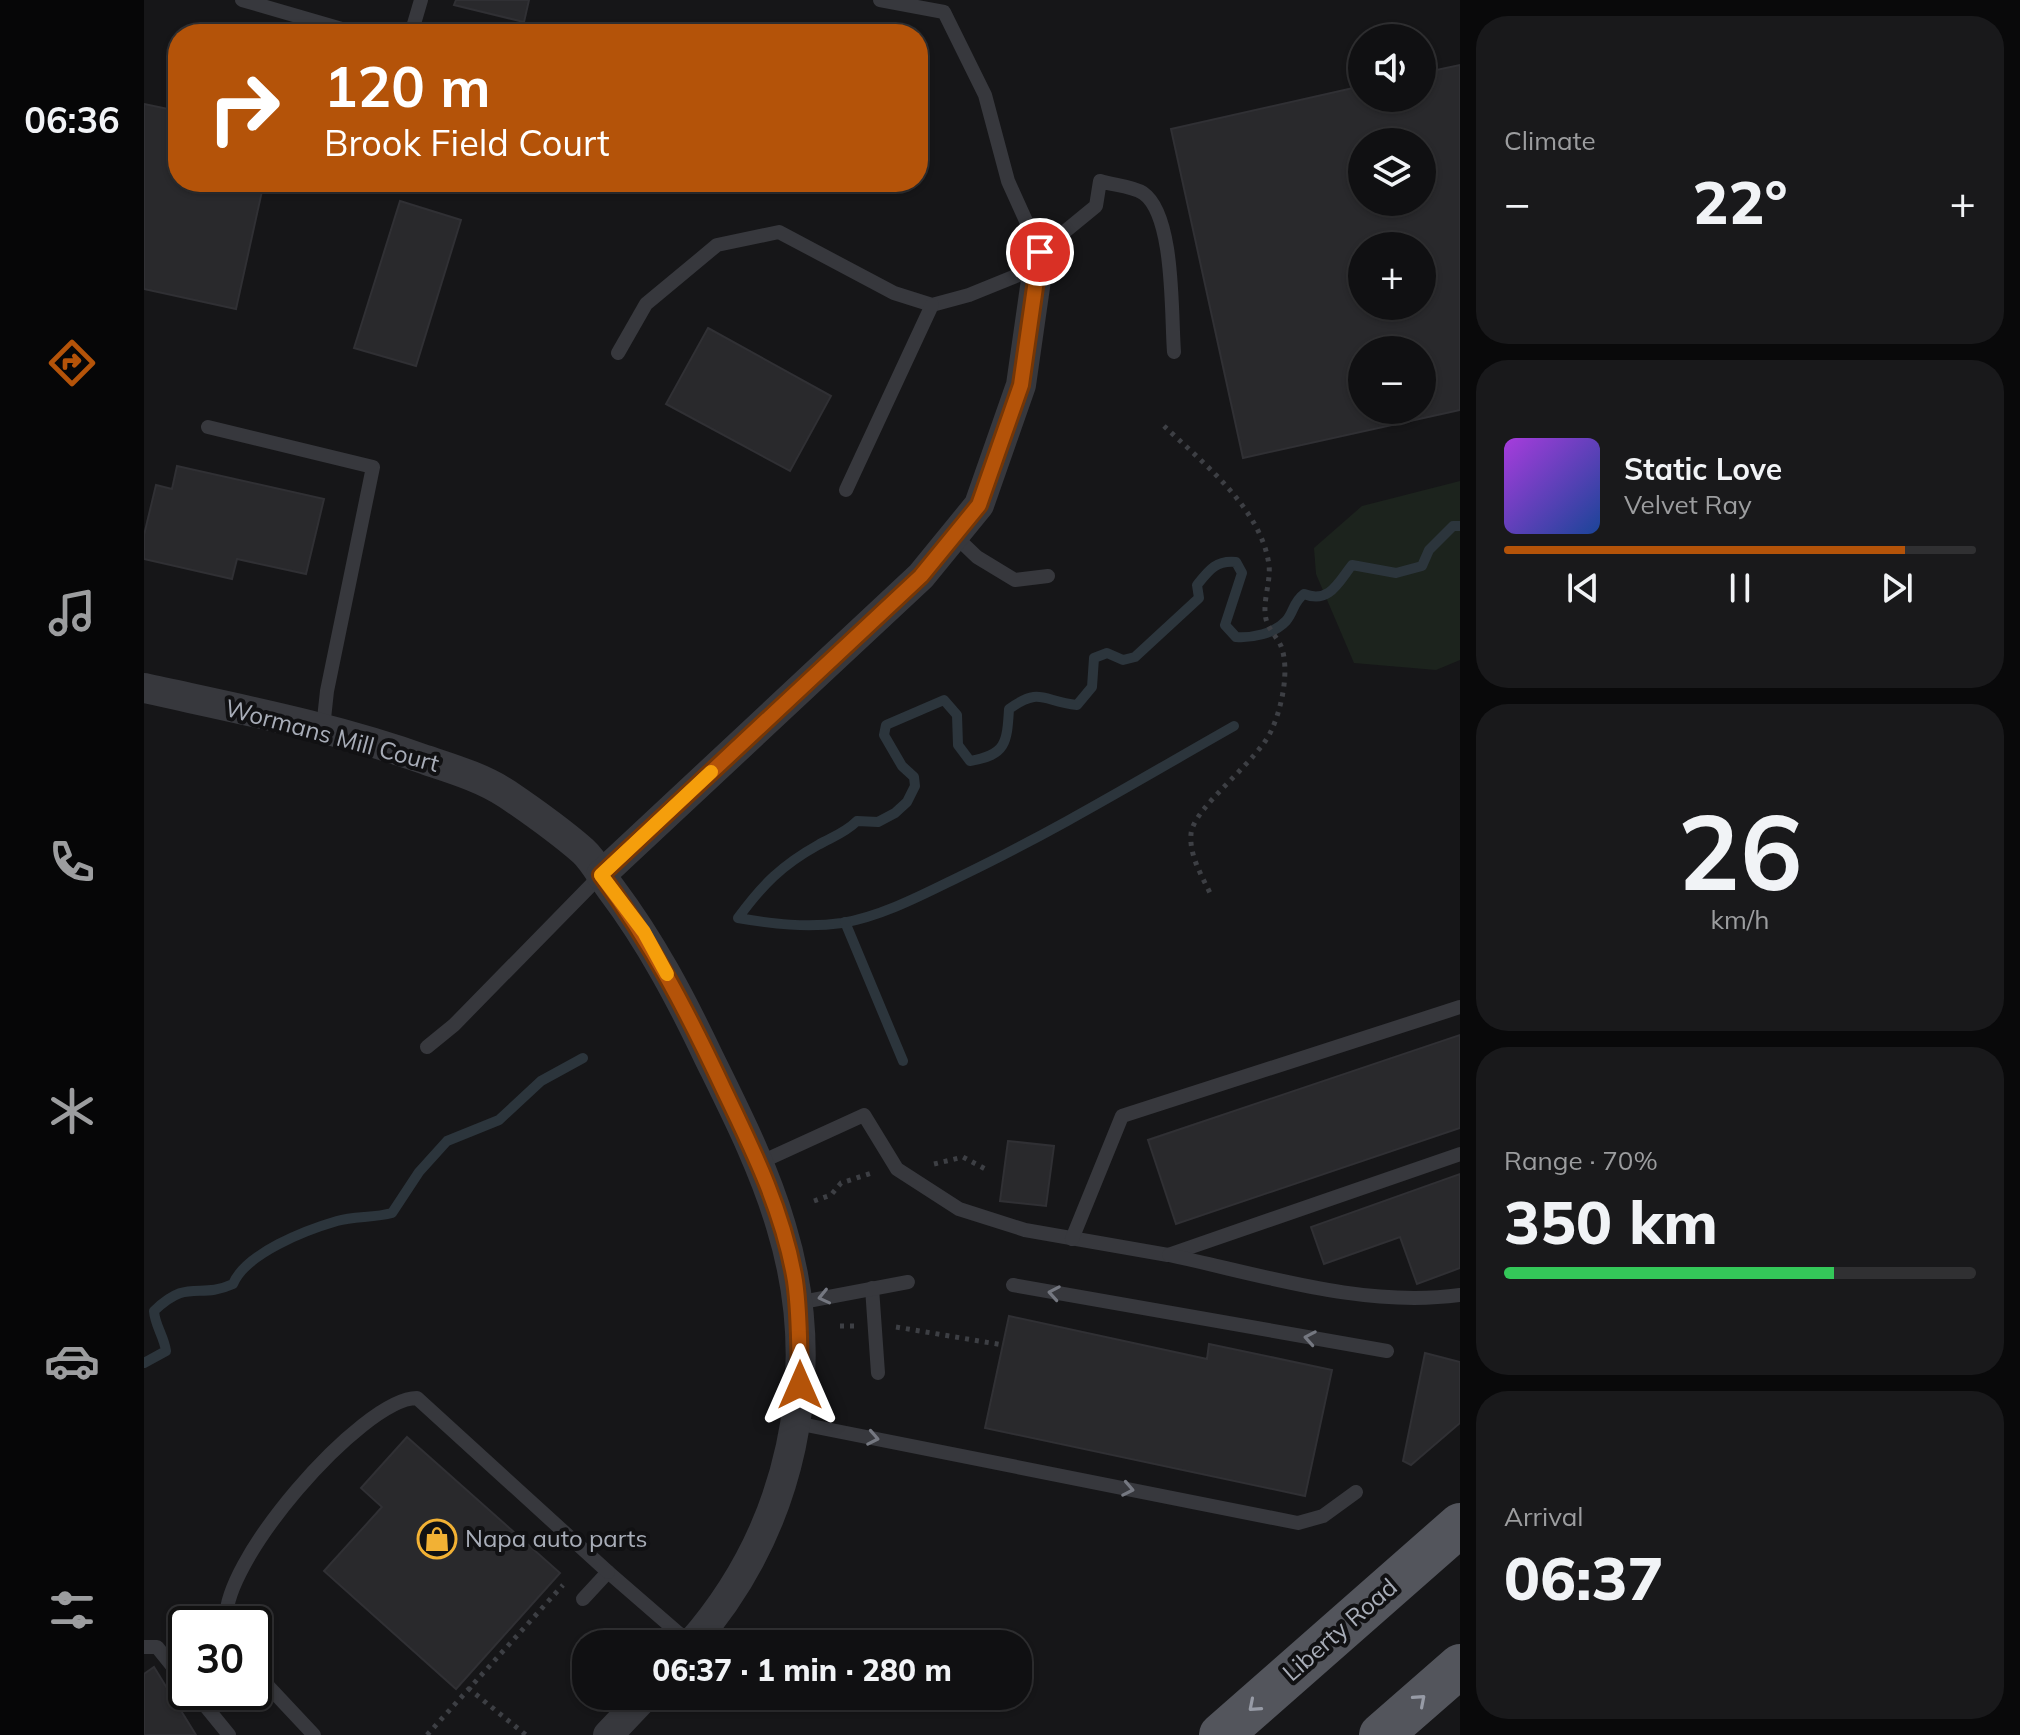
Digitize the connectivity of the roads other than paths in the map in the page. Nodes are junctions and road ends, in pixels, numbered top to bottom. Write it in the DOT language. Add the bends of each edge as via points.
graph roads {
  1 [pos="242,0"];
  2 [pos="421,0"];
  3 [pos="880,0"];
  4 [pos="325,24"];
  5 [pos="414,24"];
  6 [pos="1039,260"];
  7 [pos="932,305"];
  8 [pos="1174,352"];
  9 [pos="618,353"];
  10 [pos="208,427"];
  11 [pos="846,490"];
  12 [pos="954,535"];
  13 [pos="1048,576"];
  14 [pos="144,688"];
  15 [pos="323,728"];
  16 [pos="601,875"];
  17 [pos="1460,1007"];
  18 [pos="427,1047"];
  19 [pos="1460,1154"];
  20 [pos="759,1163"];
  21 [pos="1072,1239"];
  22 [pos="1168,1255"];
  23 [pos="908,1282"];
  24 [pos="1013,1285"];
  25 [pos="872,1288"];
  26 [pos="1460,1295"];
  27 [pos="797,1303"];
  28 [pos="1387,1351"];
  29 [pos="878,1373"];
  30 [pos="796,1423"];
  31 [pos="1356,1492"];
  32 [pos="1460,1525"];
  33 [pos="608,1572"];
  34 [pos="583,1599"];
  35 [pos="227,1606"];
  36 [pos="675,1630"];
  37 [pos="703,1630"];
  38 [pos="144,1647"];
  39 [pos="168,1661"];
  40 [pos="1460,1666"];
  41 [pos="272,1690"];
  42 [pos="209,1710"];
  43 [pos="632,1710"];
  44 [pos="229,1735"];
  45 [pos="314,1735"];
  46 [pos="608,1735"];
  47 [pos="1221,1735"];
  48 [pos="1381,1735"];
  1 -- 4 [label="lane"];
  2 -- 5 [label="lane"];
  3 -- 6 [label="lane" via="944,12 985,95 1008,181"];
  6 -- 7 [label="lane" via="969,295"];
  6 -- 8 [label="lane" via="1096,206 1100,181 1142,193 1157,210 1167,248"];
  6 -- 12 [label="street" via="1021,385 979,505"];
  7 -- 9 [label="lane" via="894,293 779,232 717,245 646,304"];
  7 -- 11 [label="lane"];
  10 -- 15 [label="lane" via="373,467"];
  12 -- 13 [label="lane" via="977,557 1015,580"];
  12 -- 16 [label="street" via="921,576"];
  14 -- 15 [label="street, Wormans Mill Court"];
  15 -- 16 [label="street, Wormans Mill Court" via="461,772 504,792 584,852"];
  16 -- 18 [label="lane"];
  16 -- 20 [label="street, Wormans Mill Court" via="644,932"];
  17 -- 21 [label="lane" via="1122,1116"];
  19 -- 22 [label="lane"];
  20 -- 21 [label="lane" via="864,1115 897,1169 959,1209"];
  20 -- 27 [label="street, Wormans Mill Court" via="782,1227"];
  21 -- 22 [label="lane"];
  22 -- 26 [label="lane" via="1352,1294 1429,1299"];
  23 -- 25 [label="lane"];
  28 -- 24 [label="lane, one-way"];
  25 -- 27 [label="lane, one-way"];
  25 -- 29 [label="lane"];
  27 -- 30 [label="street, Wormans Mill Court"];
  30 -- 31 [label="lane, one-way" via="1298,1523 1323,1516"];
  30 -- 37 [label="street, Wormans Mill Court" via="780,1493 751,1556"];
  32 -- 47 [label="main road, Liberty Road, one-way"];
  33 -- 34 [label="lane"];
  33 -- 35 [label="lane" via="417,1398 403,1398 327,1457 256,1540"];
  33 -- 36 [label="lane"];
  38 -- 39 [label="lane" via="157,1647"];
  48 -- 40 [label="main road, one-way"];
  41 -- 45 [label="lane"];
  42 -- 44 [label="lane"];
  43 -- 46 [label="street"];
}
